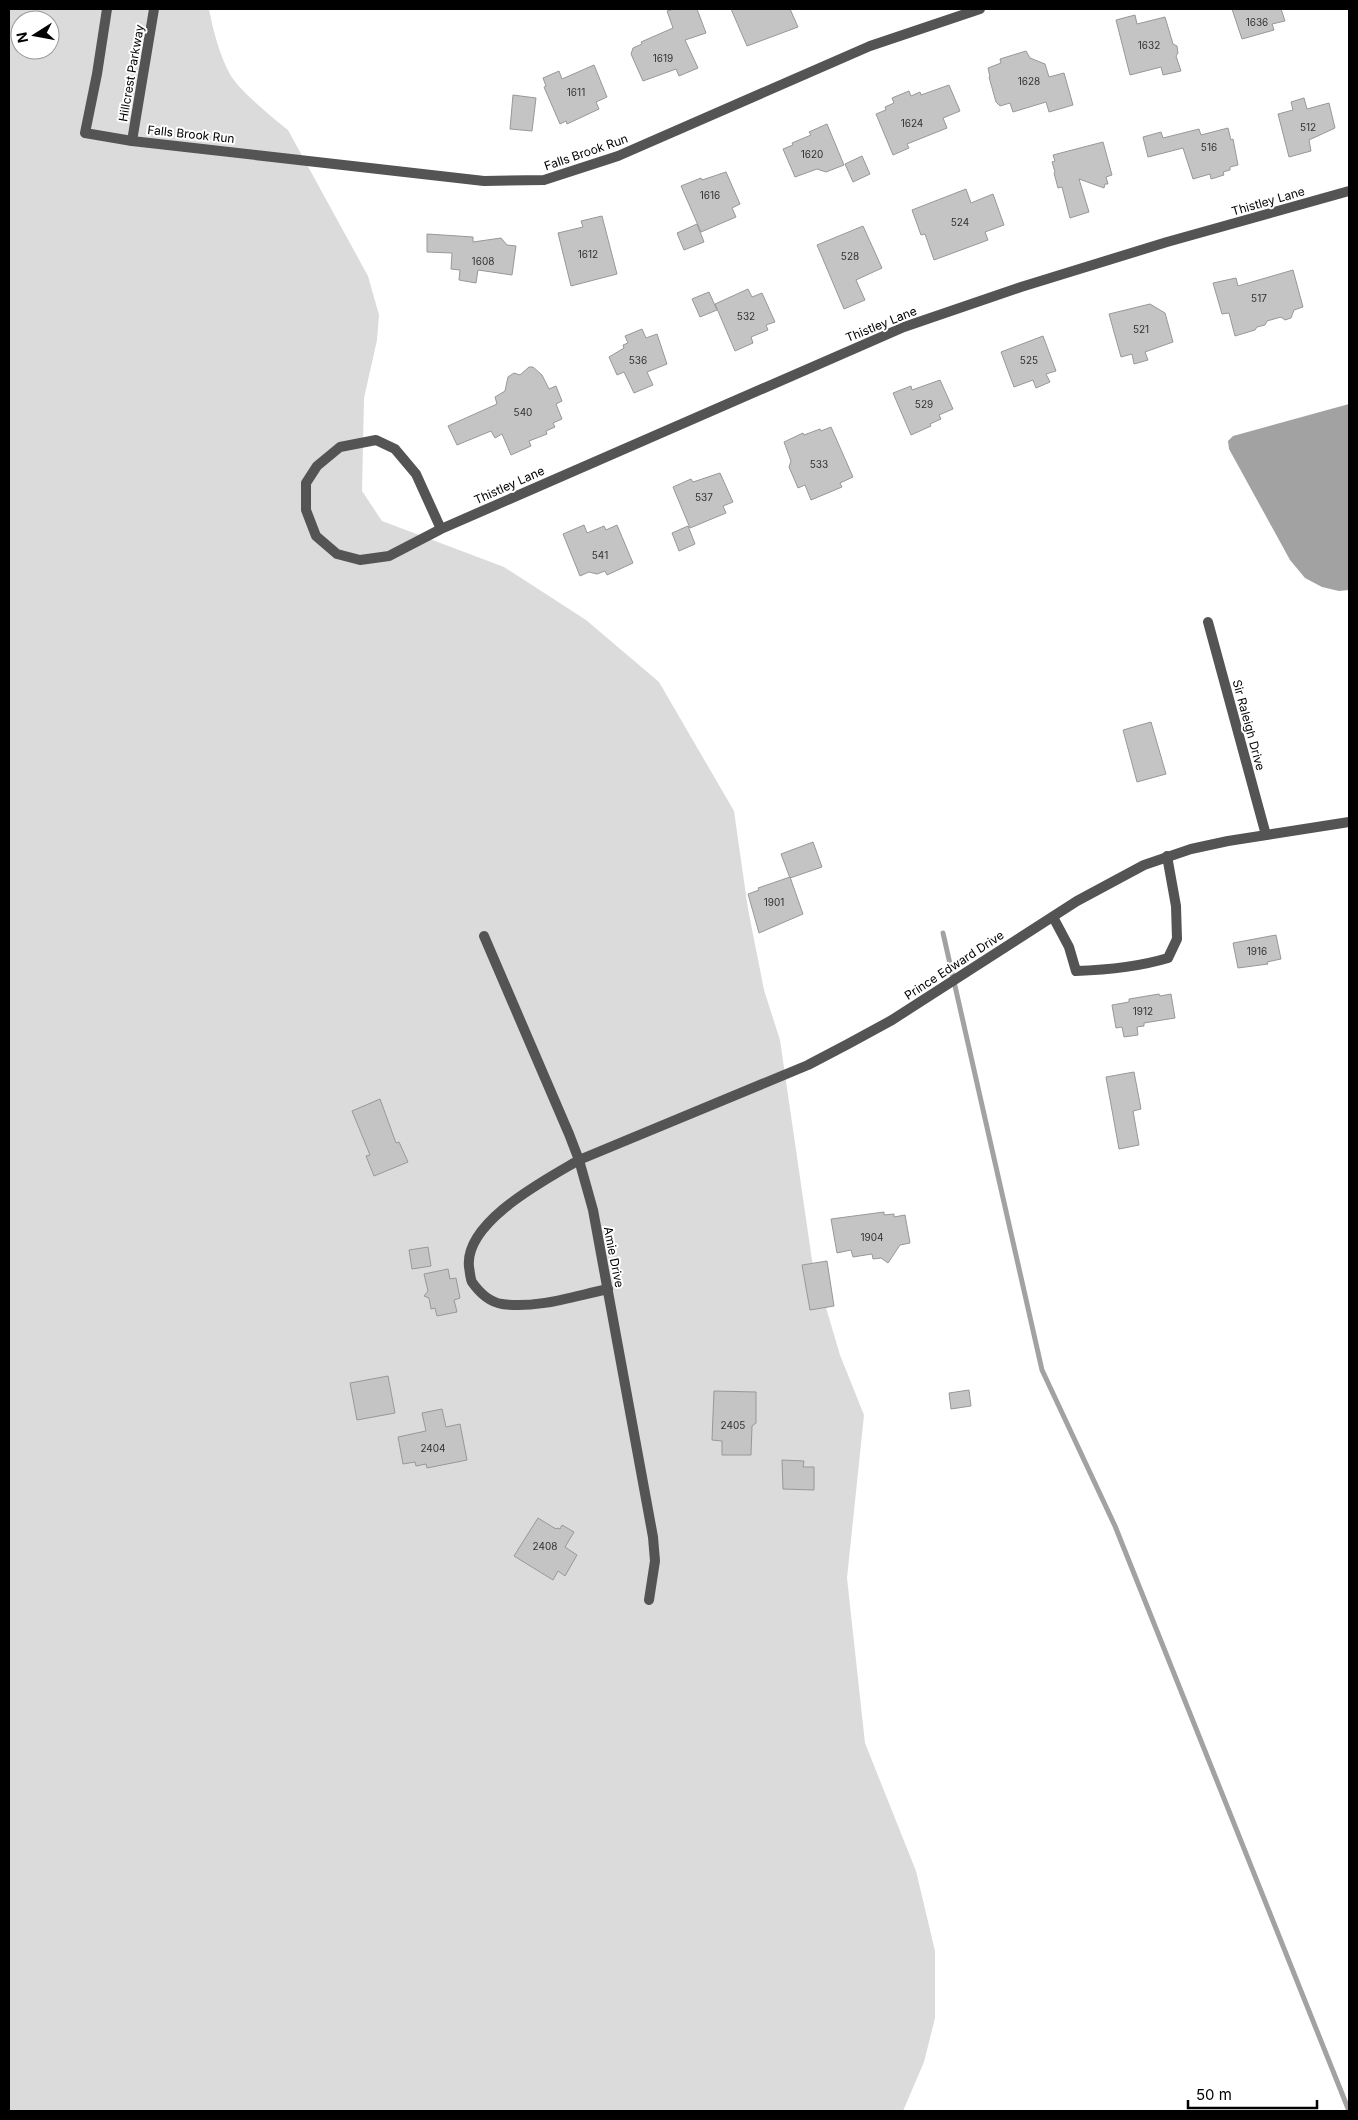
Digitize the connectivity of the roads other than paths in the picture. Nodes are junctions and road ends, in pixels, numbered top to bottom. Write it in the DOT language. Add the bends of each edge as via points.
graph roads {
  1 [pos="107,9"];
  2 [pos="154,9"];
  3 [pos="980,9"];
  4 [pos="132,141"];
  5 [pos="1349,191"];
  6 [pos="441,528"];
  7 [pos="1208,622"];
  8 [pos="1349,822"];
  9 [pos="1266,834"];
  10 [pos="1167,856"];
  11 [pos="1053,917"];
  12 [pos="484,936"];
  13 [pos="579,1160"];
  14 [pos="608,1289"];
  15 [pos="649,1600"];
  1 -- 4 [label="street, Falls Brook Run" via="86,133"];
  2 -- 4 [label="street, Hillcrest Parkway"];
  3 -- 4 [label="street, Falls Brook Run" via="870,46 618,156 544,180 484,181"];
  5 -- 6 [label="street, Thistley Lane" via="1167,242 904,327"];
  6 -- 6 [label="street, Thistley Lane" via="416,474 395,450 376,440 340,447 317,466 306,483 306,510 316,536 337,554 360,560 389,556"];
  7 -- 9 [label="street, Sir Raleigh Drive"];
  8 -- 9 [label="street, Prince Edward Drive"];
  9 -- 10 [label="street, Prince Edward Drive"];
  10 -- 11 [label="street, Prince Edward Drive" via="1122,875"];
  10 -- 11 [label="street" via="1176,906 1177,939 1168,958 1147,964 1076,971 1069,948"];
  11 -- 13 [label="street, Prince Edward Drive" via="892,1020 824,1057"];
  12 -- 13 [label="street, Amie Drive"];
  13 -- 14 [label="street, Amie Drive" via="593,1210"];
  13 -- 14 [label="street, Prince Edward Drive" via="505,1208 477,1236 468,1258 471,1280 484,1296 501,1304 542,1303"];
  14 -- 15 [label="street, Amie Drive" via="653,1537 655,1561"];
}
